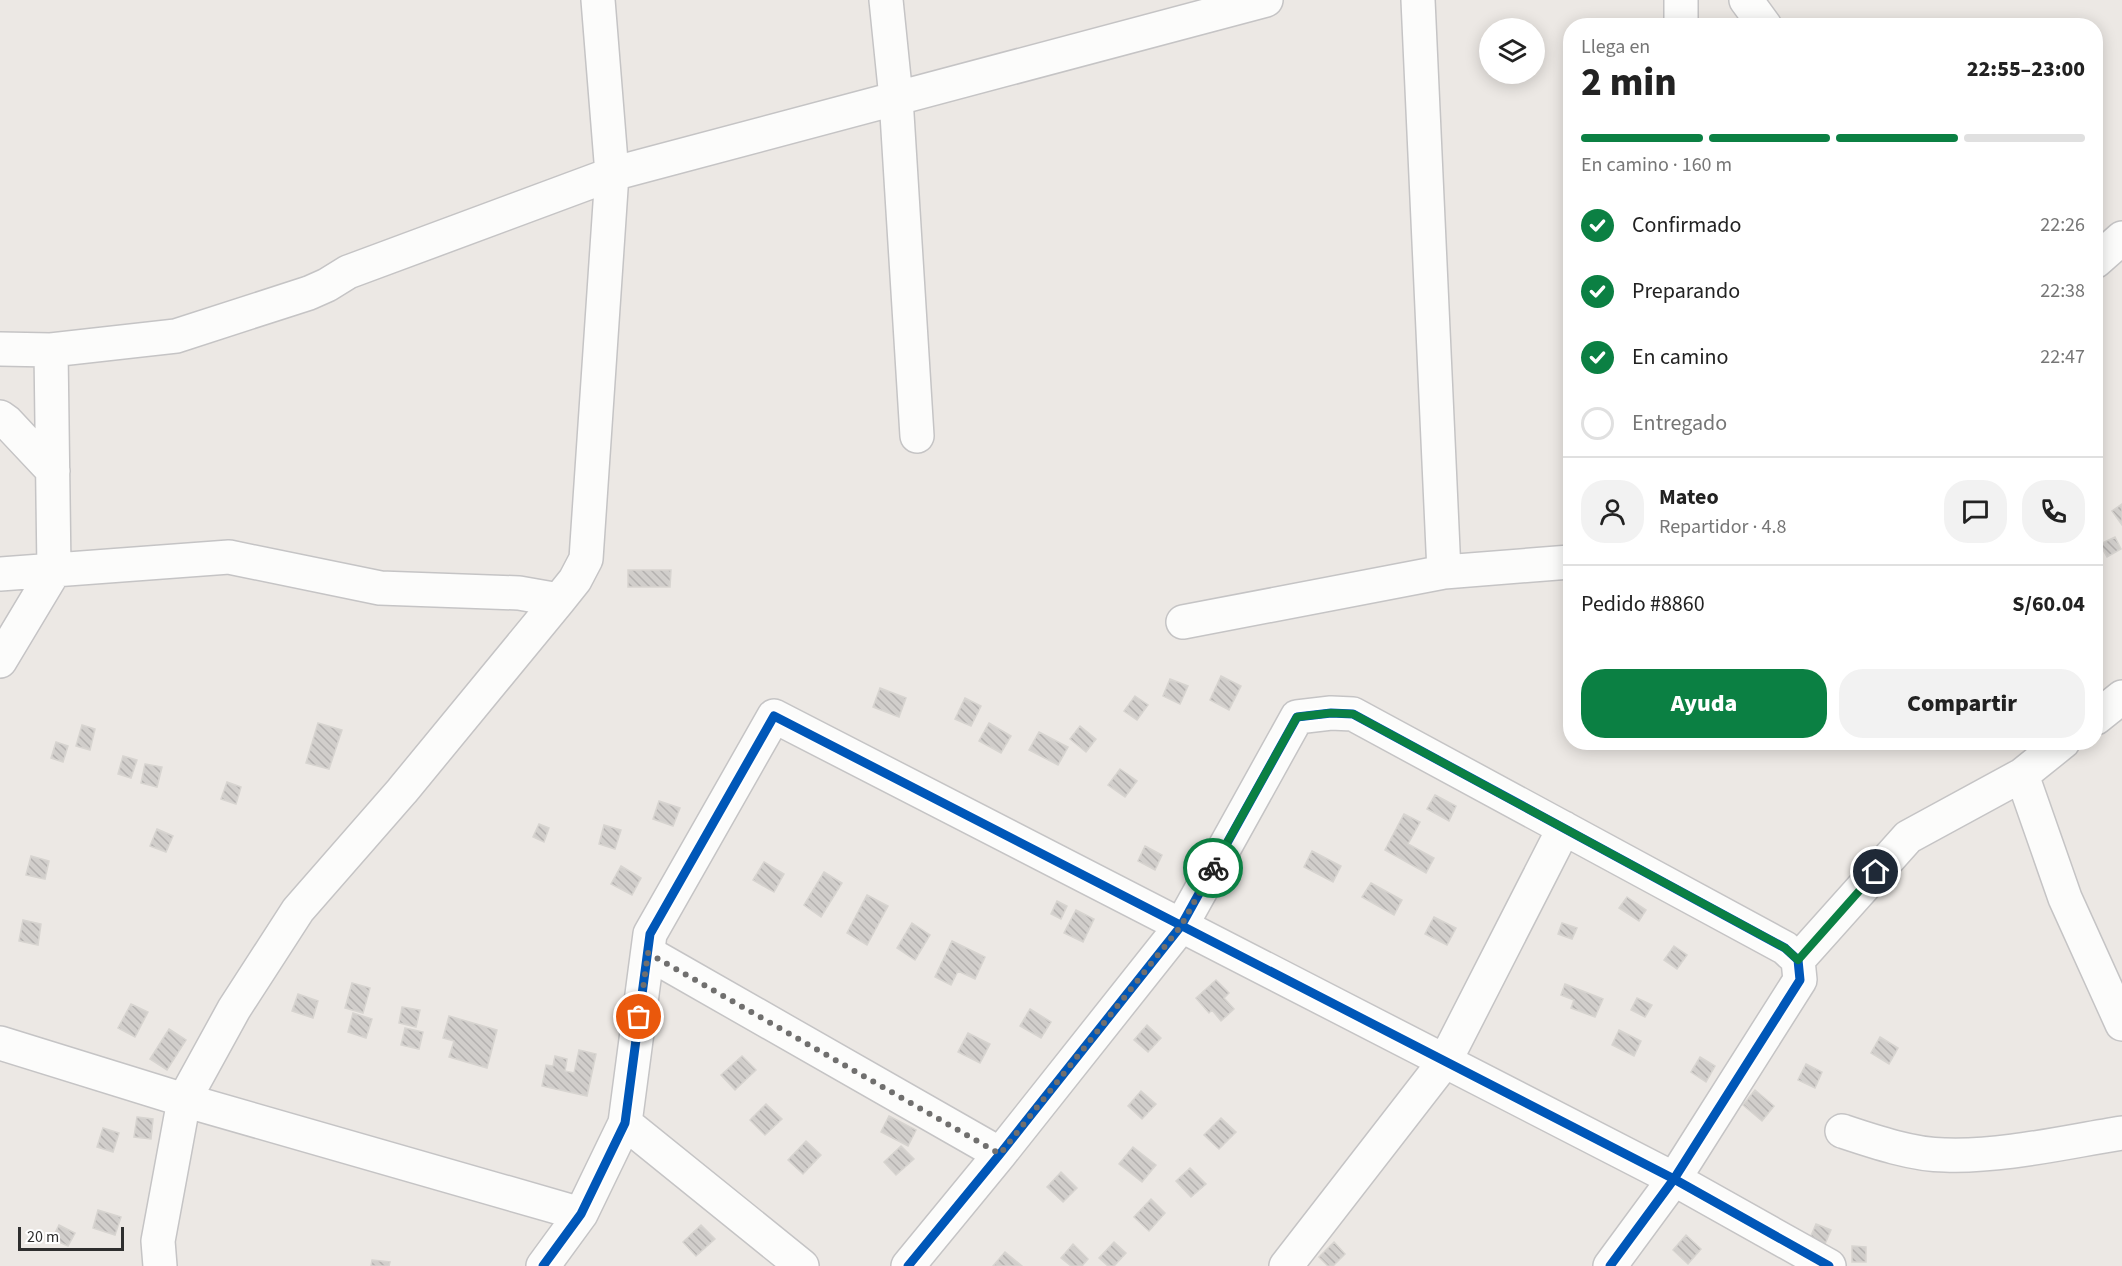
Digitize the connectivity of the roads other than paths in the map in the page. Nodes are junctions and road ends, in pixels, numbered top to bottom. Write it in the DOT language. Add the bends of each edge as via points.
graph roads {
  1 [pos="598,0"];
  2 [pos="886,0"];
  3 [pos="1266,0"];
  4 [pos="1418,0"];
  5 [pos="1681,0"];
  6 [pos="1746,0"];
  7 [pos="1681,18"];
  8 [pos="1759,18"];
  9 [pos="896,98"];
  10 [pos="612,174"];
  11 [pos="2122,238"];
  12 [pos="2103,255"];
  13 [pos="0,349"];
  14 [pos="51,350"];
  15 [pos="0,417"];
  16 [pos="917,436"];
  17 [pos="53,471"];
  18 [pos="1563,563"];
  19 [pos="54,572"];
  20 [pos="1444,572"];
  21 [pos="0,574"];
  22 [pos="560,600"];
  23 [pos="1183,622"];
  24 [pos="0,661"];
  25 [pos="2122,697"];
  26 [pos="2103,712"];
  27 [pos="2053,750"];
  28 [pos="2022,775"];
  29 [pos="1564,828"];
  30 [pos="1181,926"];
  31 [pos="648,953"];
  32 [pos="1798,960"];
  33 [pos="2122,1024"];
  34 [pos="0,1043"];
  35 [pos="1445,1061"];
  36 [pos="184,1100"];
  37 [pos="625,1123"];
  38 [pos="1842,1131"];
  39 [pos="2122,1133"];
  40 [pos="1000,1154"];
  41 [pos="1674,1179"];
  42 [pos="581,1214"];
  43 [pos="160,1266"];
  44 [pos="543,1266"];
  45 [pos="802,1266"];
  46 [pos="908,1266"];
  47 [pos="1286,1266"];
  48 [pos="1610,1266"];
  49 [pos="1829,1266"];
  1 -- 10 [label="street"];
  2 -- 9 [label="street"];
  3 -- 9 [label="street"];
  4 -- 20 [label="street"];
  5 -- 7 [label="street"];
  6 -- 8 [label="street"];
  9 -- 10 [label="street"];
  9 -- 16 [label="street"];
  10 -- 14 [label="street" via="348,272 309,292 176,336"];
  10 -- 22 [label="street" via="586,560"];
  11 -- 12 [label="street"];
  13 -- 14 [label="street"];
  14 -- 17 [label="street"];
  15 -- 17 [label="street"];
  17 -- 19 [label="street"];
  18 -- 20 [label="street"];
  19 -- 21 [label="street"];
  19 -- 22 [label="street" via="229,557 380,588 519,593"];
  19 -- 24 [label="street"];
  20 -- 23 [label="street"];
  22 -- 36 [label="street" via="298,910 234,1009"];
  25 -- 26 [label="street"];
  27 -- 28 [label="street"];
  28 -- 32 [label="street" via="1908,837"];
  28 -- 33 [label="street" via="2065,898"];
  29 -- 30 [label="street" via="1353,714 1297,717"];
  29 -- 32 [label="street" via="1785,948"];
  29 -- 35 [label="street"];
  30 -- 31 [label="street" via="774,716 650,934"];
  30 -- 35 [label="street"];
  30 -- 40 [label="street"];
  31 -- 37 [label="street"];
  31 -- 40 [label="street"];
  32 -- 41 [label="street" via="1800,980"];
  34 -- 36 [label="street"];
  35 -- 41 [label="street"];
  35 -- 47 [label="street"];
  36 -- 42 [label="street"];
  36 -- 43 [label="street" via="158,1241"];
  37 -- 42 [label="street"];
  37 -- 45 [label="street"];
  38 -- 39 [label="street" via="1882,1144 1943,1155 2013,1151"];
  40 -- 46 [label="street"];
  41 -- 48 [label="street"];
  41 -- 49 [label="street"];
  42 -- 44 [label="street"];
}
